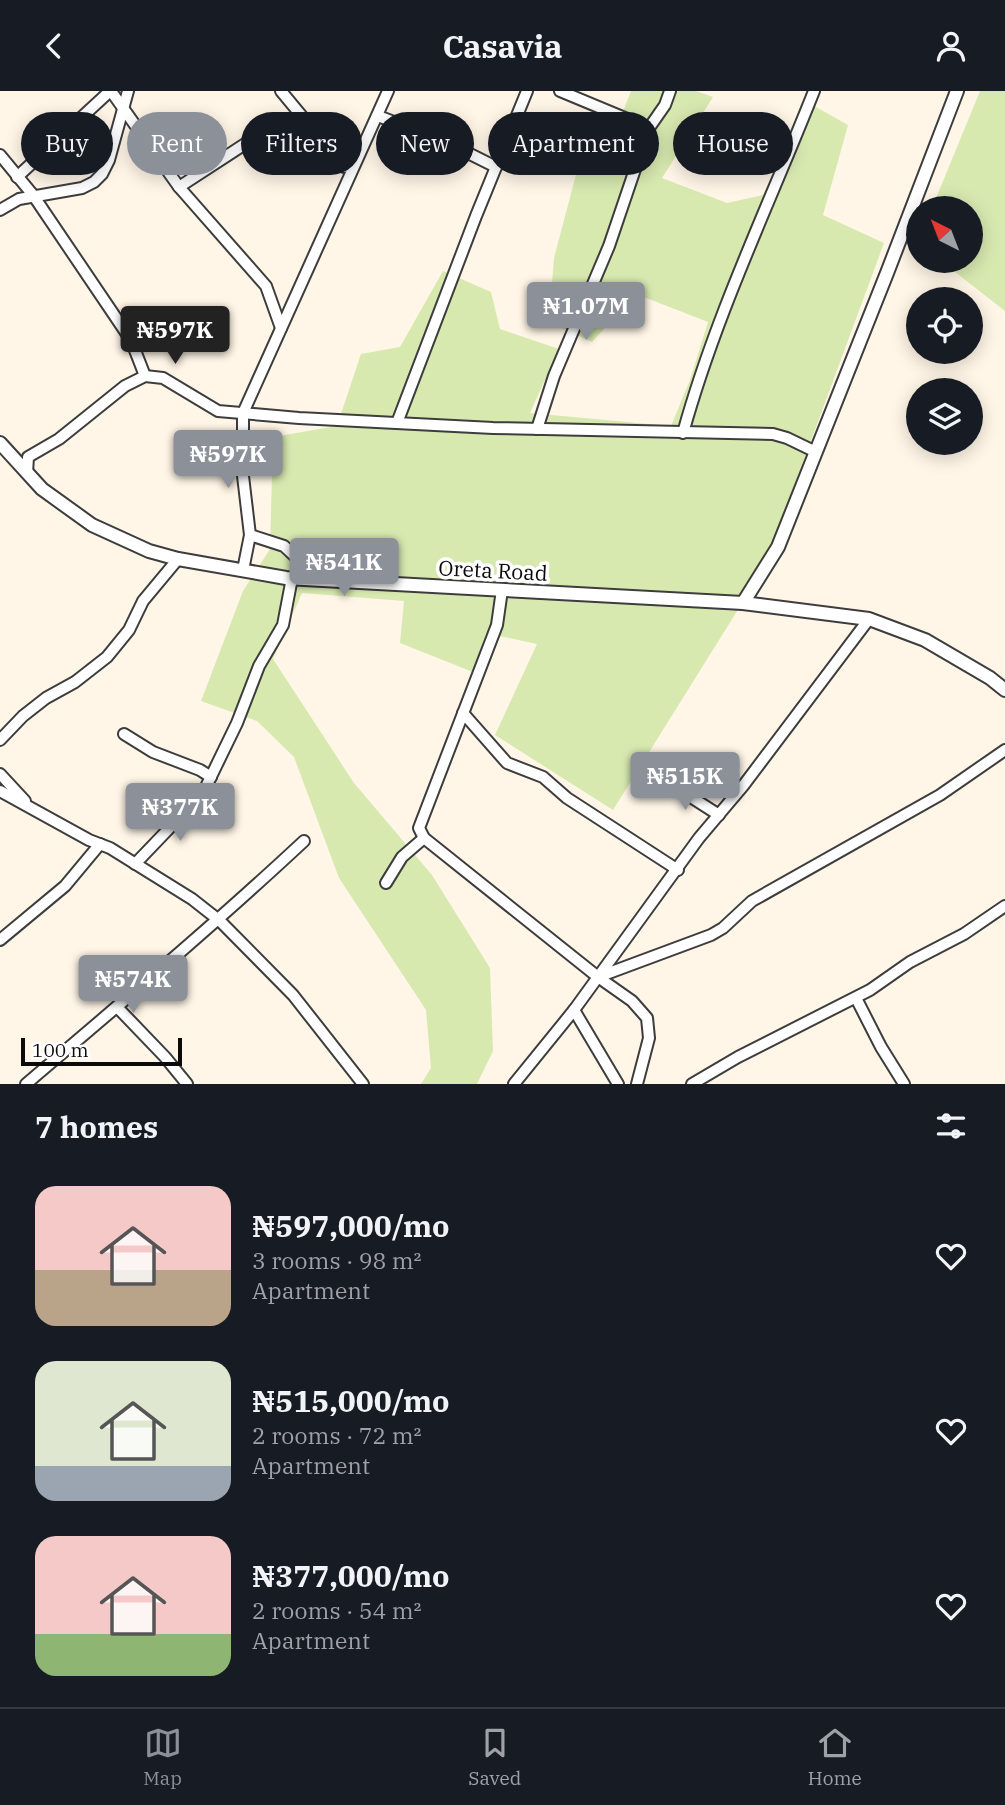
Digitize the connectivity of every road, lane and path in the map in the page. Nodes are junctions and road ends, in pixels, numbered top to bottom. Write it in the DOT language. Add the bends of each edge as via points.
graph roads {
  1 [pos="110,91"];
  2 [pos="128,91"];
  3 [pos="281,91"];
  4 [pos="388,91"];
  5 [pos="527,91"];
  6 [pos="560,91"];
  7 [pos="670,91"];
  8 [pos="814,91"];
  9 [pos="957,91"];
  10 [pos="123,107"];
  11 [pos="298,112"];
  12 [pos="378,112"];
  13 [pos="518,112"];
  14 [pos="611,112"];
  15 [pos="659,114"];
  16 [pos="376,117"];
  17 [pos="241,147"];
  18 [pos="0,155"];
  19 [pos="493,175"];
  20 [pos="633,175"];
  21 [pos="18,177"];
  22 [pos="179,187"];
  23 [pos="33,195"];
  24 [pos="0,210"];
  25 [pos="281,328"];
  26 [pos="145,376"];
  27 [pos="243,412"];
  28 [pos="397,423"];
  29 [pos="537,429"];
  30 [pos="683,433"];
  31 [pos="0,443"];
  32 [pos="816,451"];
  33 [pos="27,473"];
  34 [pos="250,535"];
  35 [pos="178,559"];
  36 [pos="243,570"];
  37 [pos="292,578"];
  38 [pos="320,580"];
  39 [pos="502,590"];
  40 [pos="743,603"];
  41 [pos="869,619"];
  42 [pos="1005,690"];
  43 [pos="463,713"];
  44 [pos="124,734"];
  45 [pos="0,740"];
  46 [pos="1005,750"];
  47 [pos="0,774"];
  48 [pos="211,777"];
  49 [pos="669,783"];
  50 [pos="0,791"];
  51 [pos="32,808"];
  52 [pos="719,815"];
  53 [pos="424,838"];
  54 [pos="304,841"];
  55 [pos="100,844"];
  56 [pos="135,864"];
  57 [pos="678,870"];
  58 [pos="386,883"];
  59 [pos="1005,906"];
  60 [pos="219,921"];
  61 [pos="0,940"];
  62 [pos="598,977"];
  63 [pos="856,997"];
  64 [pos="117,1007"];
  65 [pos="574,1010"];
  66 [pos="26,1084"];
  67 [pos="187,1084"];
  68 [pos="363,1084"];
  69 [pos="514,1084"];
  70 [pos="618,1084"];
  71 [pos="637,1084"];
  72 [pos="692,1084"];
  73 [pos="904,1084"];
  1 -- 10 [label="street"];
  1 -- 21 [label="street"];
  2 -- 10 [label="street"];
  3 -- 11 [label="street"];
  4 -- 12 [label="street"];
  5 -- 13 [label="street"];
  6 -- 14 [label="street"];
  7 -- 15 [label="street"];
  8 -- 30 [label="street" via="706,353"];
  9 -- 32 [label="street"];
  10 -- 22 [label="street"];
  10 -- 23 [label="street" via="109,160 94,182"];
  16 -- 25 [label="street"];
  17 -- 22 [label="street"];
  18 -- 21 [label="street"];
  19 -- 28 [label="street"];
  20 -- 29 [label="street"];
  21 -- 23 [label="street"];
  22 -- 25 [label="street" via="266,286"];
  23 -- 24 [label="street"];
  23 -- 26 [label="street" via="131,340"];
  25 -- 27 [label="street"];
  26 -- 27 [label="street" via="163,378 218,411"];
  26 -- 33 [label="street" via="28,457"];
  27 -- 28 [label="street"];
  27 -- 34 [label="street" via="243,477"];
  28 -- 29 [label="street"];
  29 -- 30 [label="street"];
  30 -- 32 [label="street" via="773,434"];
  31 -- 33 [label="street, Oreta Road"];
  32 -- 40 [label="street" via="778,547"];
  33 -- 35 [label="street, Oreta Road" via="92,525"];
  34 -- 36 [label="street"];
  34 -- 38 [label="street" via="284,546"];
  35 -- 36 [label="street, Oreta Road"];
  35 -- 45 [label="street" via="143,601 129,630 107,657 46,698"];
  36 -- 37 [label="street, Oreta Road"];
  37 -- 38 [label="street, Oreta Road"];
  37 -- 48 [label="street" via="283,625 259,666"];
  38 -- 39 [label="street, Oreta Road"];
  39 -- 40 [label="street, Oreta Road"];
  39 -- 43 [label="street" via="496,625"];
  40 -- 41 [label="street, Oreta Road"];
  41 -- 42 [label="street, Oreta Road" via="925,640"];
  41 -- 52 [label="street"];
  43 -- 53 [label="street" via="419,823"];
  43 -- 57 [label="street" via="507,763 543,777 567,798"];
  44 -- 48 [label="street"];
  46 -- 62 [label="street" via="940,795 752,901 711,936"];
  47 -- 51 [label="street"];
  48 -- 56 [label="street" via="199,798"];
  49 -- 52 [label="street"];
  50 -- 51 [label="street"];
  51 -- 55 [label="street"];
  52 -- 57 [label="street"];
  53 -- 58 [label="street" via="402,857"];
  53 -- 62 [label="street"];
  54 -- 60 [label="street"];
  55 -- 56 [label="street"];
  55 -- 61 [label="street" via="65,886"];
  56 -- 60 [label="street"];
  57 -- 62 [label="street"];
  59 -- 63 [label="street"];
  60 -- 64 [label="street"];
  60 -- 68 [label="street" via="293,995"];
  62 -- 65 [label="street"];
  62 -- 71 [label="street" via="647,1018 649,1038"];
  63 -- 72 [label="street"];
  63 -- 73 [label="street"];
  64 -- 66 [label="street"];
  64 -- 67 [label="street"];
  65 -- 69 [label="street"];
  65 -- 70 [label="street"];
}
